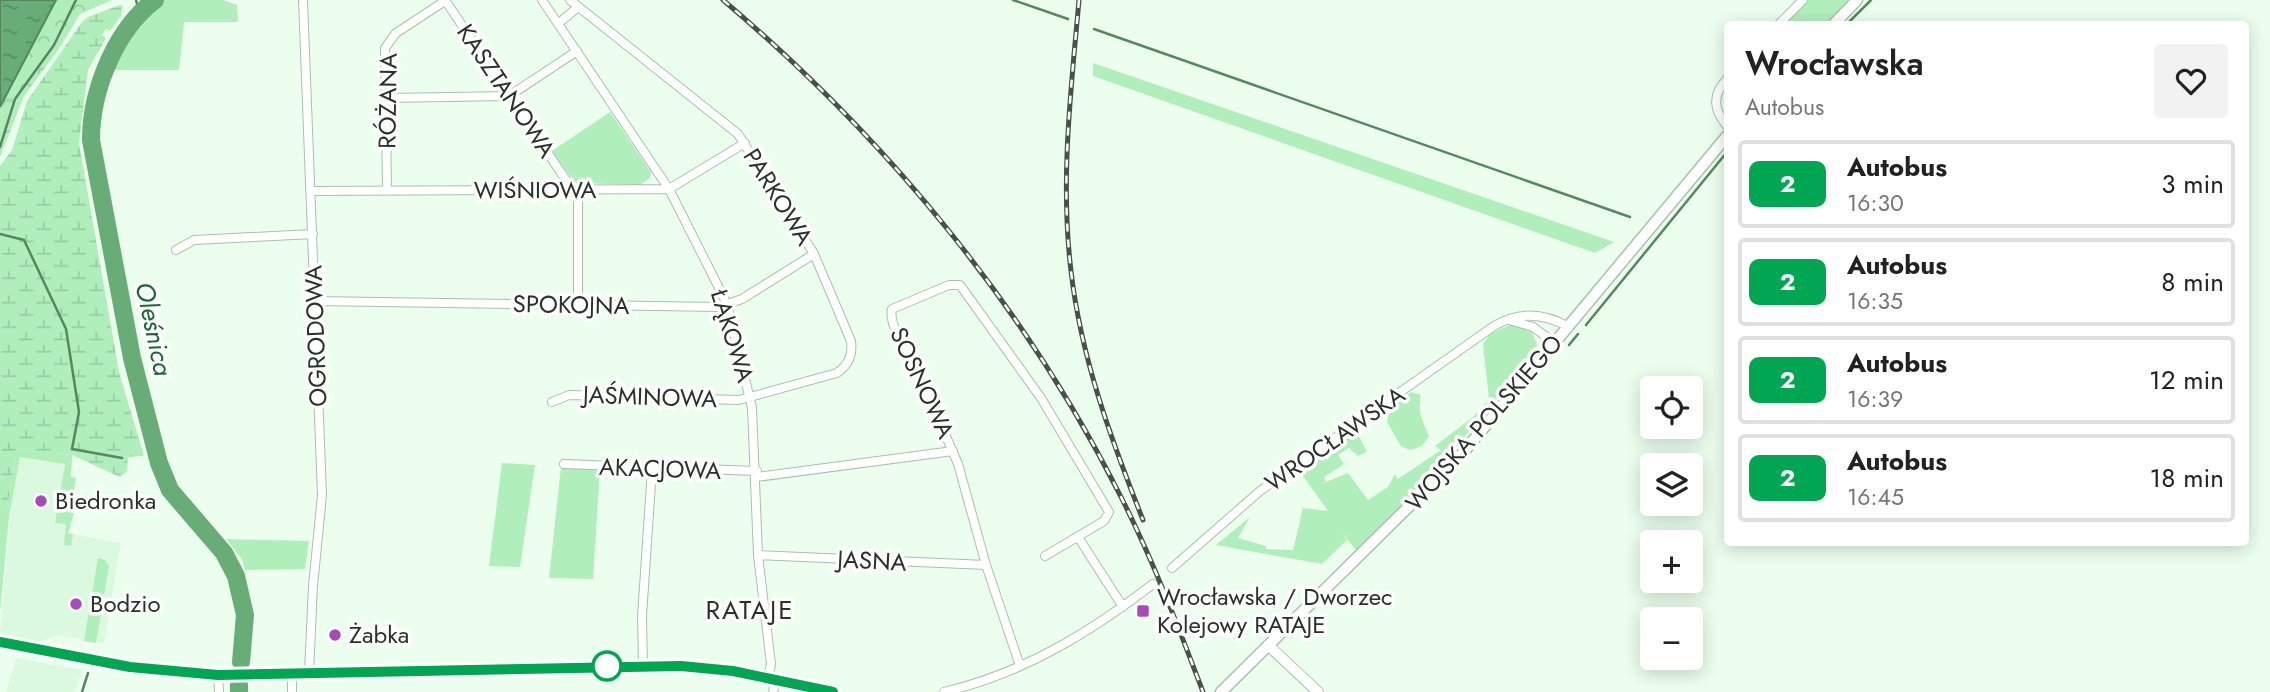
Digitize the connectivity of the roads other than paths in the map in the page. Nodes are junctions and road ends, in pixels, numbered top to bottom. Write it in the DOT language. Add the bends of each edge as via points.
graph roads {
  1 [pos="303,0"];
  2 [pos="445,0"];
  3 [pos="542,0"];
  4 [pos="570,0"];
  5 [pos="1803,0"];
  6 [pos="1857,0"];
  7 [pos="579,7"];
  8 [pos="1782,21"];
  9 [pos="1837,21"];
  10 [pos="559,23"];
  11 [pos="578,51"];
  12 [pos="1724,84"];
  13 [pos="509,96"];
  14 [pos="387,98"];
  15 [pos="1724,122"];
  16 [pos="1724,139"];
  17 [pos="745,143"];
  18 [pos="387,190"];
  19 [pos="573,190"];
  20 [pos="669,190"];
  21 [pos="311,191"];
  22 [pos="313,234"];
  23 [pos="176,250"];
  24 [pos="814,254"];
  25 [pos="315,302"];
  26 [pos="727,304"];
  27 [pos="578,305"];
  28 [pos="1506,319"];
  29 [pos="1569,327"];
  30 [pos="1556,344"];
  31 [pos="750,398"];
  32 [pos="552,402"];
  33 [pos="953,451"];
  34 [pos="564,464"];
  35 [pos="652,468"];
  36 [pos="757,474"];
  37 [pos="1078,537"];
  38 [pos="758,555"];
  39 [pos="1045,556"];
  40 [pos="986,565"];
  41 [pos="1172,568"];
  42 [pos="1153,584"];
  43 [pos="1123,607"];
  44 [pos="0,642"];
  45 [pos="1269,646"];
  46 [pos="643,666"];
  47 [pos="1020,666"];
  48 [pos="309,672"];
  49 [pos="292,673"];
  50 [pos="218,675"];
  51 [pos="772,680"];
  52 [pos="1224,690"];
  53 [pos="822,691"];
  54 [pos="219,692"];
  55 [pos="292,692"];
  56 [pos="773,692"];
  57 [pos="833,692"];
  58 [pos="944,692"];
  59 [pos="1318,692"];
  1 -- 21 [label="street, OGRODOWA"];
  2 -- 13 [label="street, KASZTANOWA"];
  2 -- 14 [label="street, RÓŻANA" via="390,39 385,48"];
  3 -- 10 [label="street, ŁĄKOWA"];
  4 -- 7 [label="street, PARKOWA"];
  5 -- 8 [label="street"];
  6 -- 9 [label="main road"];
  7 -- 10 [label="street"];
  7 -- 17 [label="street, PARKOWA"];
  10 -- 11 [label="street, ŁĄKOWA"];
  11 -- 13 [label="street"];
  11 -- 20 [label="street, ŁĄKOWA"];
  12 -- 15 [label="street" via="1715,100"];
  13 -- 14 [label="street"];
  13 -- 19 [label="street, KASZTANOWA"];
  14 -- 18 [label="street, RÓŻANA"];
  16 -- 29 [label="main road, WOJSKA POLSKIEGO"];
  17 -- 20 [label="street"];
  17 -- 24 [label="street, PARKOWA"];
  18 -- 19 [label="street, WIŚNIOWA"];
  18 -- 21 [label="street, WIŚNIOWA"];
  19 -- 20 [label="street, WIŚNIOWA"];
  19 -- 27 [label="street, KASZTANOWA" via="578,198"];
  20 -- 26 [label="street, ŁĄKOWA"];
  21 -- 22 [label="street, OGRODOWA"];
  22 -- 23 [label="street" via="194,240"];
  22 -- 25 [label="street, OGRODOWA"];
  24 -- 26 [label="street, SPOKOJNA"];
  24 -- 31 [label="street, PARKOWA" via="851,341 850,359 837,373"];
  25 -- 27 [label="street, SPOKOJNA"];
  25 -- 48 [label="street, OGRODOWA" via="322,495"];
  26 -- 27 [label="street, SPOKOJNA"];
  26 -- 31 [label="street, ŁĄKOWA"];
  28 -- 29 [label="street, WROCŁAWSKA" via="1542,316"];
  28 -- 30 [label="street" via="1529,324"];
  28 -- 41 [label="street, WROCŁAWSKA" via="1276,479"];
  29 -- 30 [label="main road, WOJSKA POLSKIEGO"];
  30 -- 45 [label="main road, WOJSKA POLSKIEGO" via="1419,500"];
  31 -- 32 [label="street, JAŚMINOWA" via="569,395"];
  31 -- 36 [label="street, ŁĄKOWA"];
  33 -- 36 [label="street, AKACJOWA"];
  33 -- 37 [label="street, SOSNOWA" via="890,313 896,306 955,283 965,288 1041,398 1107,508 1104,522"];
  33 -- 40 [label="street, SOSNOWA"];
  34 -- 35 [label="street, AKACJOWA"];
  35 -- 36 [label="street, AKACJOWA"];
  35 -- 46 [label="street"];
  36 -- 38 [label="street, ŁĄKOWA"];
  37 -- 39 [label="street, SOSNOWA"];
  37 -- 43 [label="street"];
  38 -- 40 [label="street, JASNA"];
  38 -- 51 [label="street, ŁĄKOWA"];
  40 -- 47 [label="street, SOSNOWA"];
  42 -- 43 [label="street"];
  43 -- 47 [label="street" via="1068,644"];
  44 -- 50 [label="street" via="130,667"];
  45 -- 52 [label="main road, WOJSKA POLSKIEGO"];
  45 -- 59 [label="street"];
  46 -- 48 [label="street"];
  46 -- 51 [label="street" via="712,668"];
  47 -- 58 [label="street"];
  48 -- 49 [label="street"];
  49 -- 50 [label="street"];
  49 -- 55 [label="street"];
  50 -- 54 [label="street"];
  51 -- 53 [label="street"];
  51 -- 56 [label="street, ŁĄKOWA"];
  53 -- 57 [label="street"];
}
